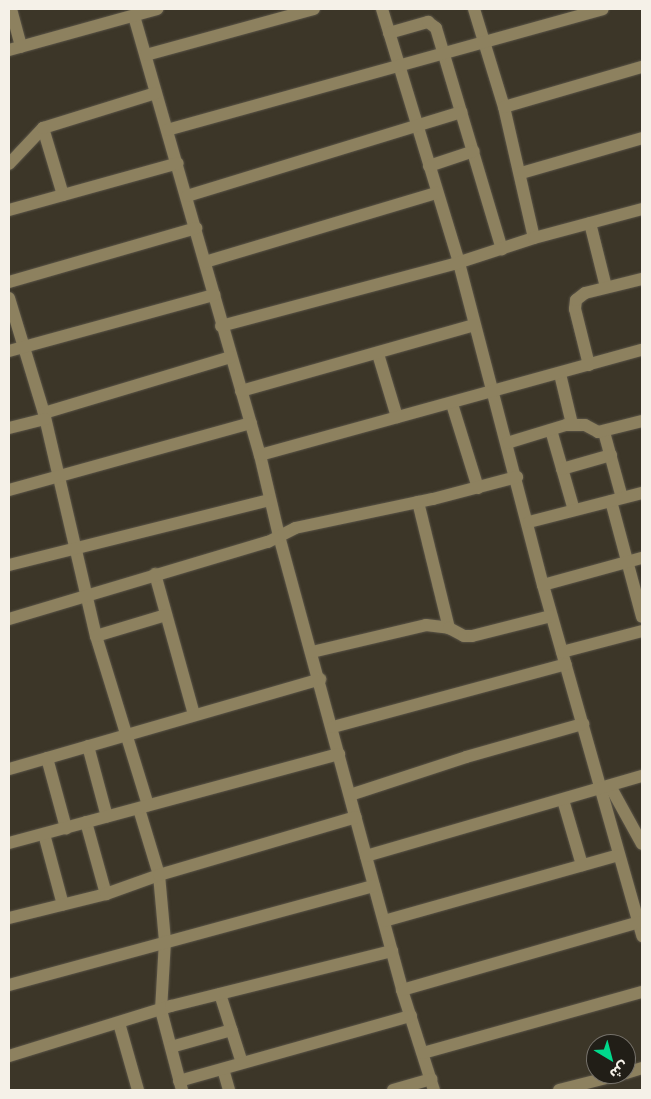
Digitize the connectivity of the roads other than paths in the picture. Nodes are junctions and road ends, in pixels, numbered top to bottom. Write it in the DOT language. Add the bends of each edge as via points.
graph roads {
  1 [pos="12,9"];
  2 [pos="157,9"];
  3 [pos="314,9"];
  4 [pos="382,9"];
  5 [pos="474,9"];
  6 [pos="603,9"];
  7 [pos="134,16"];
  8 [pos="389,33"];
  9 [pos="486,43"];
  10 [pos="15,49"];
  11 [pos="443,54"];
  12 [pos="146,55"];
  13 [pos="400,66"];
  14 [pos="642,67"];
  15 [pos="156,93"];
  16 [pos="504,107"];
  17 [pos="461,112"];
  18 [pos="418,127"];
  19 [pos="43,128"];
  20 [pos="167,130"];
  21 [pos="642,138"];
  22 [pos="474,151"];
  23 [pos="178,163"];
  24 [pos="9,164"];
  25 [pos="429,166"];
  26 [pos="521,173"];
  27 [pos="437,193"];
  28 [pos="63,196"];
  29 [pos="187,196"];
  30 [pos="642,209"];
  31 [pos="9,210"];
  32 [pos="590,223"];
  33 [pos="196,228"];
  34 [pos="534,238"];
  35 [pos="502,249"];
  36 [pos="205,262"];
  37 [pos="459,263"];
  38 [pos="642,279"];
  39 [pos="9,282"];
  40 [pos="606,287"];
  41 [pos="214,295"];
  42 [pos="9,298"];
  43 [pos="474,325"];
  44 [pos="221,326"];
  45 [pos="25,348"];
  46 [pos="642,350"];
  47 [pos="9,351"];
  48 [pos="378,354"];
  49 [pos="231,357"];
  50 [pos="589,365"];
  51 [pos="560,374"];
  52 [pos="241,391"];
  53 [pos="492,392"];
  54 [pos="452,404"];
  55 [pos="44,416"];
  56 [pos="397,417"];
  57 [pos="642,421"];
  58 [pos="251,423"];
  59 [pos="572,424"];
  60 [pos="9,428"];
  61 [pos="551,430"];
  62 [pos="604,432"];
  63 [pos="507,443"];
  64 [pos="260,455"];
  65 [pos="611,455"];
  66 [pos="562,469"];
  67 [pos="517,477"];
  68 [pos="56,478"];
  69 [pos="478,488"];
  70 [pos="9,490"];
  71 [pos="642,493"];
  72 [pos="270,500"];
  73 [pos="617,500"];
  74 [pos="418,502"];
  75 [pos="574,510"];
  76 [pos="528,522"];
  77 [pos="279,536"];
  78 [pos="74,549"];
  79 [pos="642,558"];
  80 [pos="627,562"];
  81 [pos="9,565"];
  82 [pos="155,574"];
  83 [pos="543,585"];
  84 [pos="84,594"];
  85 [pos="166,616"];
  86 [pos="551,616"];
  87 [pos="642,617"];
  88 [pos="9,619"];
  89 [pos="449,628"];
  90 [pos="642,631"];
  91 [pos="96,636"];
  92 [pos="312,652"];
  93 [pos="564,658"];
  94 [pos="320,680"];
  95 [pos="194,716"];
  96 [pos="583,724"];
  97 [pos="333,727"];
  98 [pos="127,735"];
  99 [pos="88,746"];
  100 [pos="339,754"];
  101 [pos="47,758"];
  102 [pos="9,769"];
  103 [pos="642,776"];
  104 [pos="605,787"];
  105 [pos="350,795"];
  106 [pos="563,800"];
  107 [pos="144,807"];
  108 [pos="107,817"];
  109 [pos="356,817"];
  110 [pos="86,822"];
  111 [pos="66,828"];
  112 [pos="44,834"];
  113 [pos="9,843"];
  114 [pos="642,844"];
  115 [pos="619,854"];
  116 [pos="366,856"];
  117 [pos="582,865"];
  118 [pos="159,875"];
  119 [pos="374,886"];
  120 [pos="106,894"];
  121 [pos="63,905"];
  122 [pos="9,918"];
  123 [pos="384,921"];
  124 [pos="639,922"];
  125 [pos="642,936"];
  126 [pos="165,941"];
  127 [pos="392,951"];
  128 [pos="9,984"];
  129 [pos="402,990"];
  130 [pos="642,992"];
  131 [pos="220,994"];
  132 [pos="161,1010"];
  133 [pos="410,1016"];
  134 [pos="120,1023"];
  135 [pos="232,1030"];
  136 [pos="171,1047"];
  137 [pos="423,1053"];
  138 [pos="9,1056"];
  139 [pos="242,1063"];
  140 [pos="223,1069"];
  141 [pos="586,1083"];
  142 [pos="432,1085"];
  143 [pos="181,1086"];
  144 [pos="138,1090"];
  145 [pos="228,1090"];
  146 [pos="392,1090"];
  147 [pos="559,1090"];
  1 -- 10 [label="street"];
  2 -- 7 [label="street"];
  3 -- 12 [label="street"];
  4 -- 8 [label="street"];
  5 -- 9 [label="street"];
  6 -- 9 [label="street"];
  7 -- 10 [label="street"];
  7 -- 12 [label="street"];
  8 -- 11 [label="street" via="430,23 436,28"];
  8 -- 13 [label="street"];
  9 -- 11 [label="street"];
  9 -- 16 [label="street"];
  11 -- 13 [label="street"];
  11 -- 17 [label="street"];
  12 -- 15 [label="street"];
  13 -- 18 [label="street"];
  13 -- 20 [label="street"];
  14 -- 16 [label="street"];
  15 -- 19 [label="street"];
  15 -- 20 [label="street"];
  16 -- 26 [label="street"];
  17 -- 18 [label="street"];
  17 -- 22 [label="street"];
  18 -- 25 [label="street"];
  18 -- 29 [label="street"];
  19 -- 24 [label="street"];
  19 -- 28 [label="street"];
  20 -- 23 [label="street"];
  21 -- 26 [label="street"];
  22 -- 25 [label="street"];
  22 -- 35 [label="street"];
  23 -- 28 [label="street"];
  23 -- 29 [label="street"];
  25 -- 27 [label="street"];
  26 -- 34 [label="street"];
  27 -- 36 [label="street"];
  27 -- 37 [label="street"];
  28 -- 31 [label="street"];
  29 -- 33 [label="street"];
  30 -- 32 [label="street"];
  32 -- 34 [label="street"];
  32 -- 40 [label="street"];
  33 -- 36 [label="street"];
  33 -- 39 [label="street"];
  34 -- 35 [label="street"];
  35 -- 37 [label="street"];
  36 -- 41 [label="street"];
  37 -- 43 [label="street"];
  37 -- 44 [label="street"];
  38 -- 40 [label="street"];
  40 -- 50 [label="street" via="585,293 575,303"];
  41 -- 44 [label="street"];
  41 -- 45 [label="street"];
  42 -- 45 [label="street"];
  43 -- 48 [label="street"];
  43 -- 53 [label="street"];
  44 -- 49 [label="street"];
  45 -- 47 [label="street"];
  45 -- 55 [label="street"];
  46 -- 50 [label="street"];
  48 -- 52 [label="street"];
  48 -- 56 [label="street"];
  49 -- 52 [label="street"];
  49 -- 55 [label="street"];
  50 -- 51 [label="street"];
  51 -- 53 [label="street"];
  51 -- 59 [label="street"];
  52 -- 58 [label="street"];
  53 -- 54 [label="street"];
  53 -- 63 [label="street"];
  54 -- 56 [label="street"];
  54 -- 69 [label="street"];
  55 -- 60 [label="street"];
  55 -- 68 [label="street"];
  56 -- 64 [label="street"];
  57 -- 62 [label="street"];
  58 -- 64 [label="street"];
  58 -- 68 [label="street"];
  59 -- 61 [label="street"];
  59 -- 62 [label="street"];
  61 -- 63 [label="street"];
  61 -- 66 [label="street"];
  62 -- 65 [label="street"];
  63 -- 67 [label="street"];
  64 -- 72 [label="street"];
  65 -- 66 [label="street"];
  65 -- 73 [label="street"];
  66 -- 75 [label="street"];
  67 -- 69 [label="street"];
  67 -- 76 [label="street"];
  68 -- 70 [label="street"];
  68 -- 78 [label="street"];
  69 -- 74 [label="street"];
  71 -- 73 [label="street"];
  72 -- 77 [label="street"];
  72 -- 78 [label="street"];
  73 -- 75 [label="street"];
  73 -- 80 [label="street"];
  74 -- 77 [label="street" via="315,523"];
  74 -- 89 [label="street"];
  75 -- 76 [label="street"];
  76 -- 83 [label="street"];
  77 -- 82 [label="street" via="268,542"];
  77 -- 92 [label="street"];
  78 -- 81 [label="street"];
  78 -- 84 [label="street"];
  79 -- 80 [label="street"];
  80 -- 83 [label="street"];
  80 -- 87 [label="street"];
  82 -- 84 [label="street"];
  82 -- 85 [label="street"];
  83 -- 86 [label="street"];
  84 -- 88 [label="street"];
  84 -- 91 [label="street"];
  85 -- 91 [label="street"];
  85 -- 95 [label="street"];
  86 -- 89 [label="street" via="472,636 464,636"];
  86 -- 93 [label="street"];
  89 -- 92 [label="street" via="426,626"];
  90 -- 93 [label="street"];
  91 -- 98 [label="street"];
  92 -- 94 [label="street"];
  93 -- 96 [label="street"];
  93 -- 97 [label="street"];
  94 -- 95 [label="street"];
  94 -- 97 [label="street"];
  95 -- 98 [label="street"];
  96 -- 104 [label="street"];
  96 -- 105 [label="street" via="466,757"];
  97 -- 100 [label="street"];
  98 -- 99 [label="street"];
  98 -- 107 [label="street"];
  99 -- 101 [label="street"];
  99 -- 108 [label="street"];
  100 -- 105 [label="street"];
  100 -- 107 [label="street"];
  101 -- 102 [label="street"];
  101 -- 111 [label="street"];
  103 -- 104 [label="street"];
  104 -- 106 [label="street"];
  104 -- 114 [label="street"];
  104 -- 115 [label="street"];
  105 -- 109 [label="street"];
  106 -- 116 [label="street"];
  106 -- 117 [label="street"];
  107 -- 108 [label="street"];
  107 -- 118 [label="street"];
  108 -- 110 [label="street"];
  109 -- 116 [label="street"];
  109 -- 118 [label="street"];
  110 -- 111 [label="street"];
  110 -- 120 [label="street"];
  111 -- 112 [label="street"];
  112 -- 113 [label="street"];
  112 -- 121 [label="street"];
  115 -- 117 [label="street"];
  115 -- 124 [label="street"];
  116 -- 119 [label="street"];
  117 -- 123 [label="street"];
  118 -- 120 [label="street"];
  118 -- 126 [label="street"];
  119 -- 123 [label="street"];
  119 -- 126 [label="street"];
  120 -- 121 [label="street"];
  121 -- 122 [label="street"];
  123 -- 127 [label="street"];
  124 -- 125 [label="street"];
  124 -- 129 [label="street"];
  126 -- 128 [label="street"];
  126 -- 132 [label="street"];
  127 -- 129 [label="street"];
  127 -- 131 [label="street"];
  129 -- 133 [label="street"];
  130 -- 137 [label="street"];
  131 -- 132 [label="street"];
  131 -- 135 [label="street"];
  132 -- 134 [label="street"];
  132 -- 136 [label="street"];
  133 -- 137 [label="street"];
  133 -- 139 [label="street"];
  134 -- 138 [label="street"];
  134 -- 144 [label="street"];
  135 -- 136 [label="street"];
  135 -- 139 [label="street"];
  136 -- 143 [label="street"];
  137 -- 142 [label="street"];
  139 -- 140 [label="street"];
  140 -- 143 [label="street"];
  140 -- 145 [label="street"];
  141 -- 147 [label="street"];
  142 -- 146 [label="street"];
}
